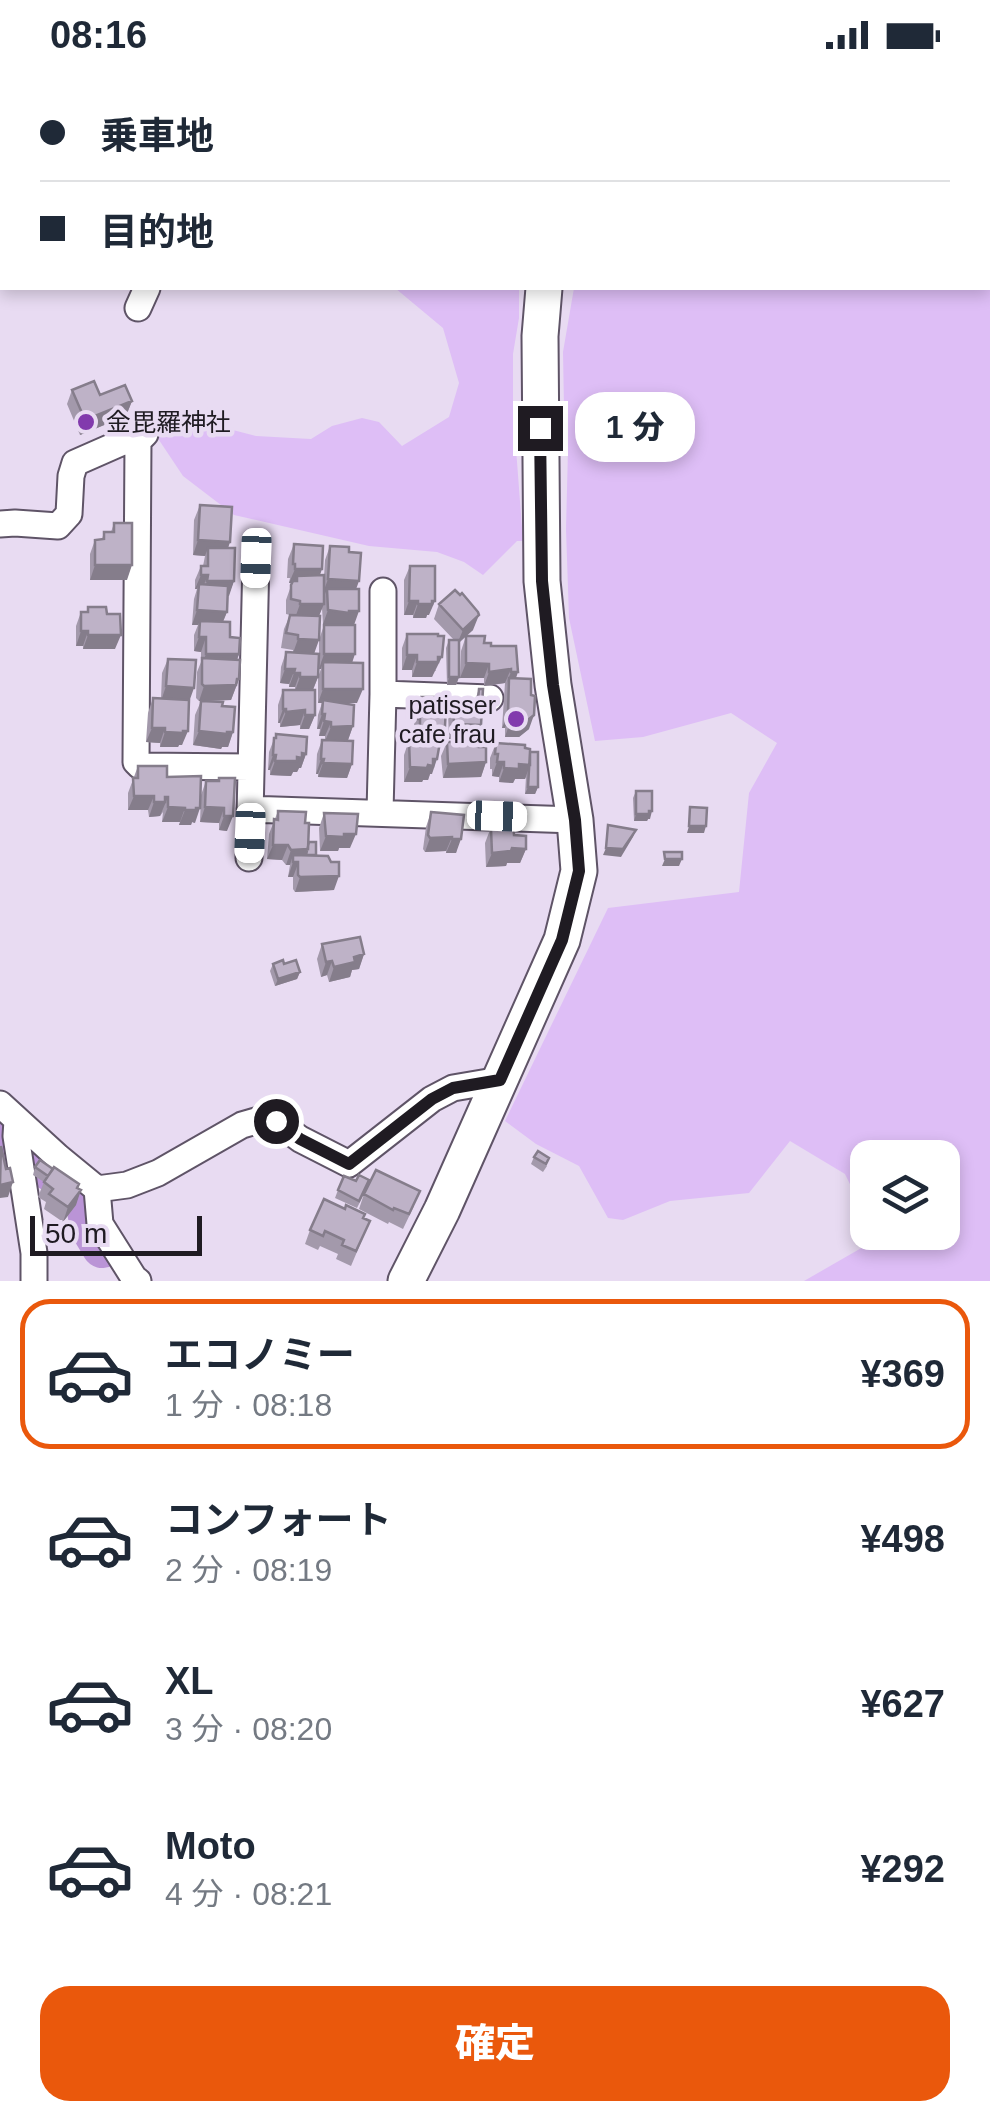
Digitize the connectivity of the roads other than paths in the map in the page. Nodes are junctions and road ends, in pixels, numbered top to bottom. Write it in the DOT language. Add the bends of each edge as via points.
graph roads {
  1 [pos="544,290"];
  2 [pos="0,524"];
  3 [pos="256,558"];
  4 [pos="383,591"];
  5 [pos="384,694"];
  6 [pos="490,698"];
  7 [pos="250,768"];
  8 [pos="250,808"];
  9 [pos="380,812"];
  10 [pos="575,820"];
  11 [pos="249,858"];
  12 [pos="500,1080"];
  13 [pos="13,1129"];
  14 [pos="97,1189"];
  15 [pos="34,1281"];
  16 [pos="138,1281"];
  17 [pos="406,1281"];
  1 -- 10 [label="street" via="542,581"];
  2 -- 7 [label="street" via="58,526 69,514 75,463 142,437 136,762"];
  3 -- 7 [label="street"];
  4 -- 5 [label="street"];
  5 -- 6 [label="street"];
  5 -- 9 [label="street"];
  7 -- 8 [label="street"];
  8 -- 9 [label="street"];
  8 -- 11 [label="street"];
  9 -- 10 [label="street"];
  10 -- 12 [label="street" via="579,871 562,940"];
  12 -- 14 [label="street" via="432,1099 349,1164 266,1118 158,1173"];
  12 -- 17 [label="street"];
  13 -- 14 [label="street"];
  13 -- 15 [label="street"];
  14 -- 16 [label="street" via="100,1224"];
}
